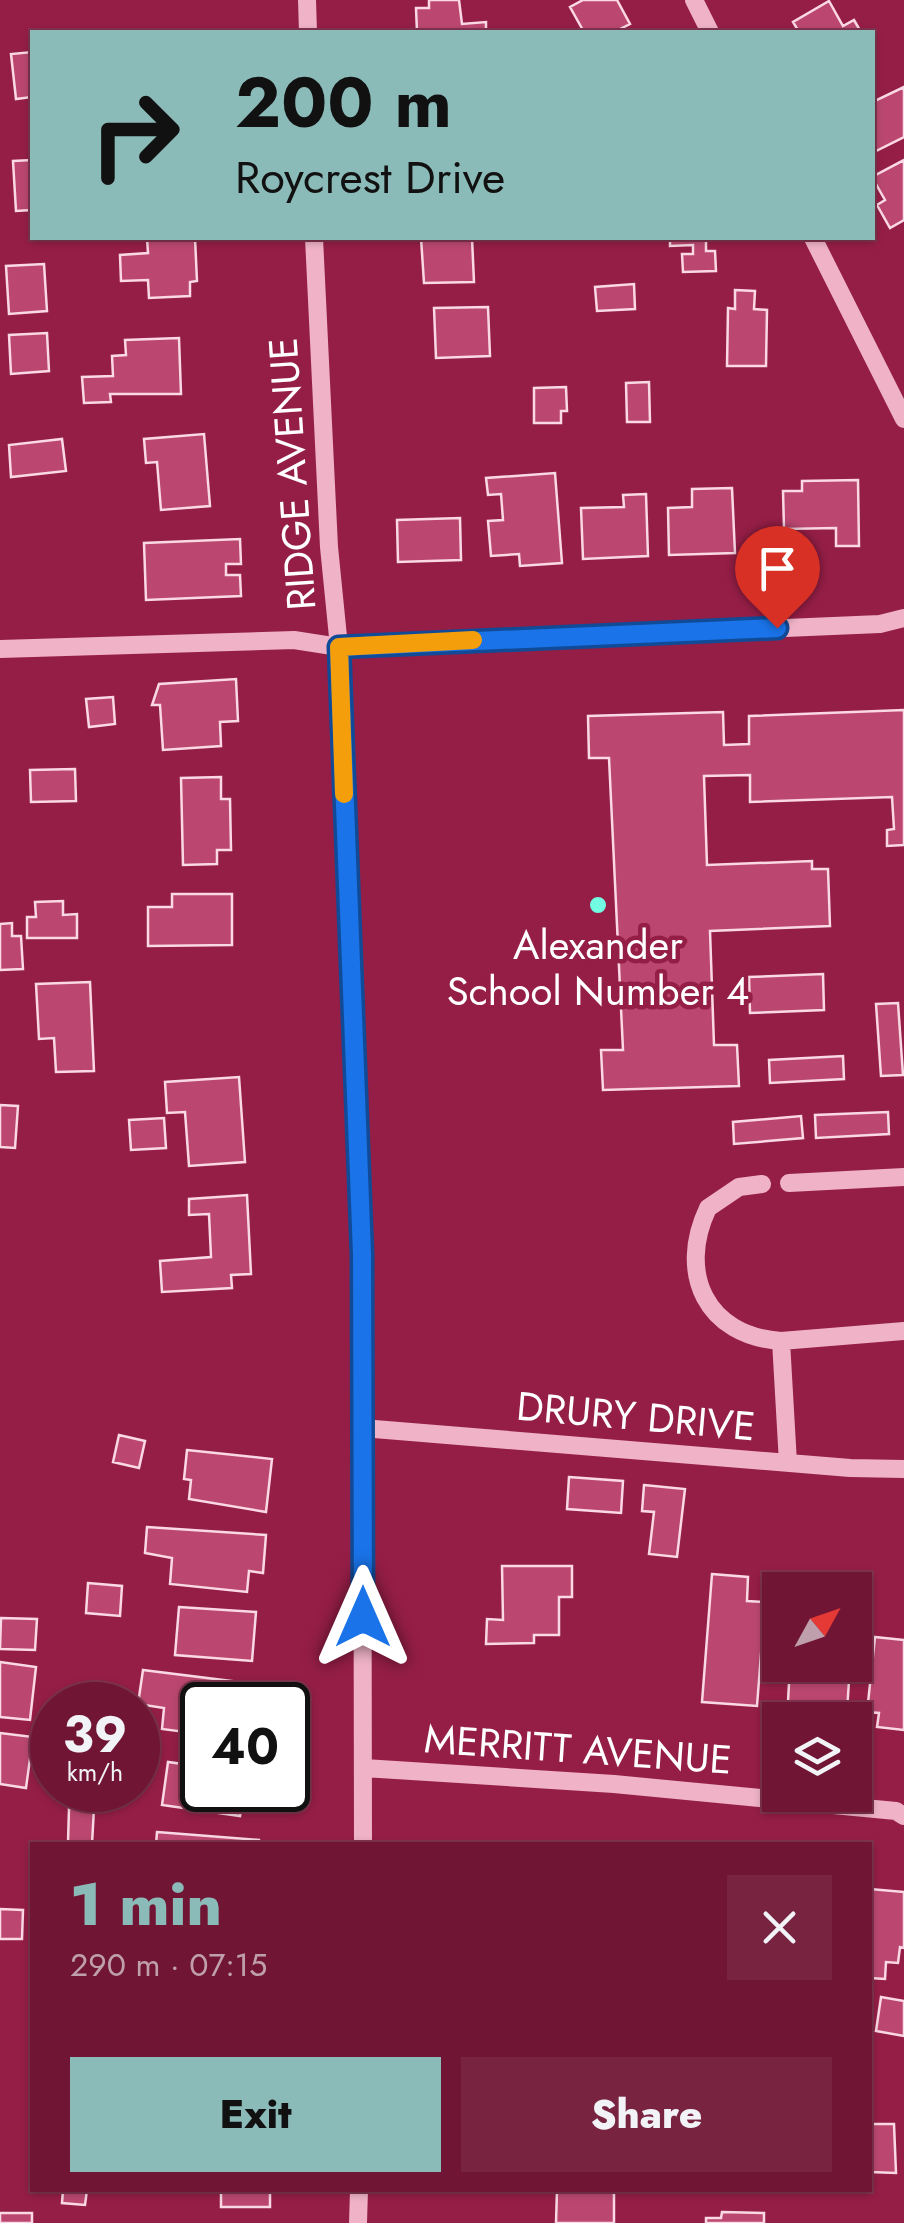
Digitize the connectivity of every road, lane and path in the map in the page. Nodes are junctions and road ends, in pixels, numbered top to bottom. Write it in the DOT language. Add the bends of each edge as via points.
graph roads {
  1 [pos="308,0"];
  2 [pos="694,0"];
  3 [pos="308,30"];
  4 [pos="709,30"];
  5 [pos="314,240"];
  6 [pos="814,240"];
  7 [pos="904,419"];
  8 [pos="904,618"];
  9 [pos="339,647"];
  10 [pos="0,649"];
  11 [pos="904,1176"];
  12 [pos="790,1182"];
  13 [pos="762,1184"];
  14 [pos="904,1331"];
  15 [pos="781,1341"];
  16 [pos="362,1428"];
  17 [pos="788,1463"];
  18 [pos="904,1469"];
  19 [pos="364,1768"];
  20 [pos="904,1816"];
  21 [pos="363,1842"];
  22 [pos="358,2192"];
  23 [pos="358,2223"];
  1 -- 3 [label="street"];
  2 -- 4 [label="street"];
  5 -- 9 [label="street, RIDGE AVENUE"];
  6 -- 7 [label="street"];
  8 -- 9 [label="street"];
  9 -- 10 [label="street" via="294,640"];
  9 -- 16 [label="street, RIDGE AVENUE" via="362,1254"];
  11 -- 12 [label="street"];
  13 -- 15 [label="street" via="739,1187 708,1208 694,1257 714,1315 752,1339"];
  14 -- 15 [label="street"];
  15 -- 17 [label="street"];
  16 -- 17 [label="street, DRURY DRIVE"];
  16 -- 19 [label="street, RIDGE AVENUE"];
  17 -- 18 [label="street, DRURY DRIVE"];
  19 -- 20 [label="street, MERRITT AVENUE" via="614,1784"];
  19 -- 21 [label="street, RIDGE AVENUE"];
  22 -- 23 [label="street"];
}
